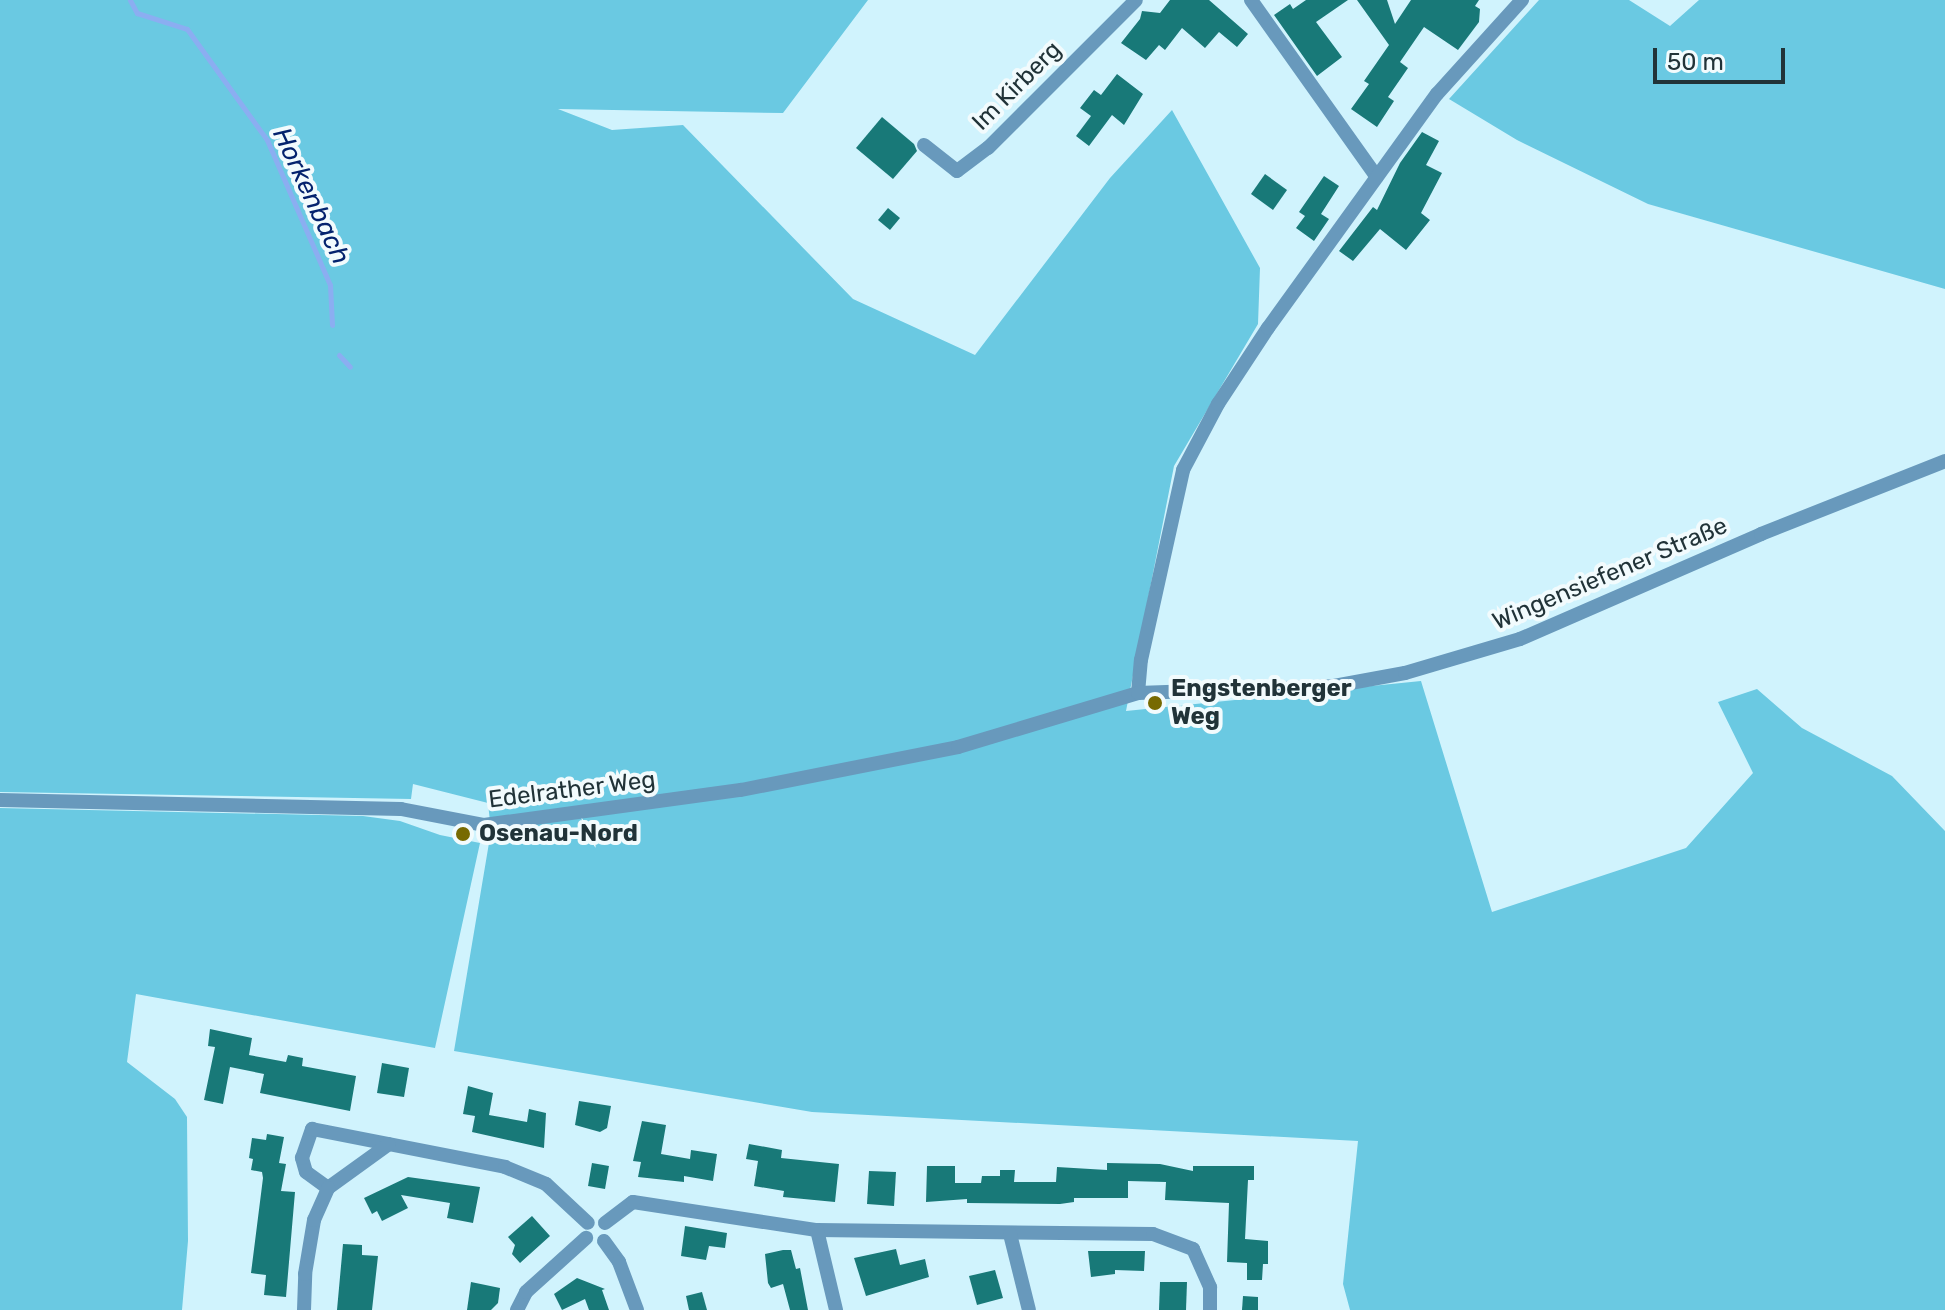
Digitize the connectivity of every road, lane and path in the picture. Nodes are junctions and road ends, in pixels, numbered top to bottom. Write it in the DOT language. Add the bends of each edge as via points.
graph roads {
  1 [pos="1136,0"];
  2 [pos="1251,0"];
  3 [pos="1522,0"];
  4 [pos="924,145"];
  5 [pos="1377,177"];
  6 [pos="1945,461"];
  7 [pos="1138,693"];
  8 [pos="0,800"];
  9 [pos="389,1144"];
  10 [pos="328,1188"];
  11 [pos="605,1223"];
  12 [pos="587,1230"];
  13 [pos="817,1230"];
  14 [pos="1010,1234"];
  15 [pos="604,1241"];
  16 [pos="304,1310"];
  17 [pos="517,1310"];
  18 [pos="637,1310"];
  19 [pos="836,1310"];
  20 [pos="1029,1310"];
  21 [pos="1210,1310"];
  1 -- 4 [label="street, Im Kirberg" via="988,148 957,171"];
  2 -- 5 [label="street"];
  3 -- 5 [label="street" via="1437,94"];
  5 -- 7 [label="street" via="1268,328 1183,470"];
  6 -- 7 [label="street, Wingensiefener Straße" via="1520,639 1405,673 1334,686"];
  7 -- 8 [label="street, Edelrather Weg" via="958,747 741,790 529,821 484,825 401,809"];
  9 -- 10 [label="street"];
  9 -- 10 [label="street" via="312,1129 302,1158 306,1172"];
  9 -- 12 [label="street" via="505,1167 546,1184"];
  10 -- 16 [label="street" via="314,1220"];
  11 -- 12 [label="street" via="596,1219"];
  11 -- 13 [label="street" via="633,1202"];
  11 -- 15 [label="street"];
  12 -- 15 [label="street" via="594,1243"];
  12 -- 17 [label="street" via="526,1292"];
  13 -- 14 [label="street"];
  13 -- 19 [label="street"];
  14 -- 20 [label="street"];
  14 -- 21 [label="street" via="1153,1234 1193,1249 1210,1287"];
  15 -- 18 [label="street" via="619,1262"];
}
